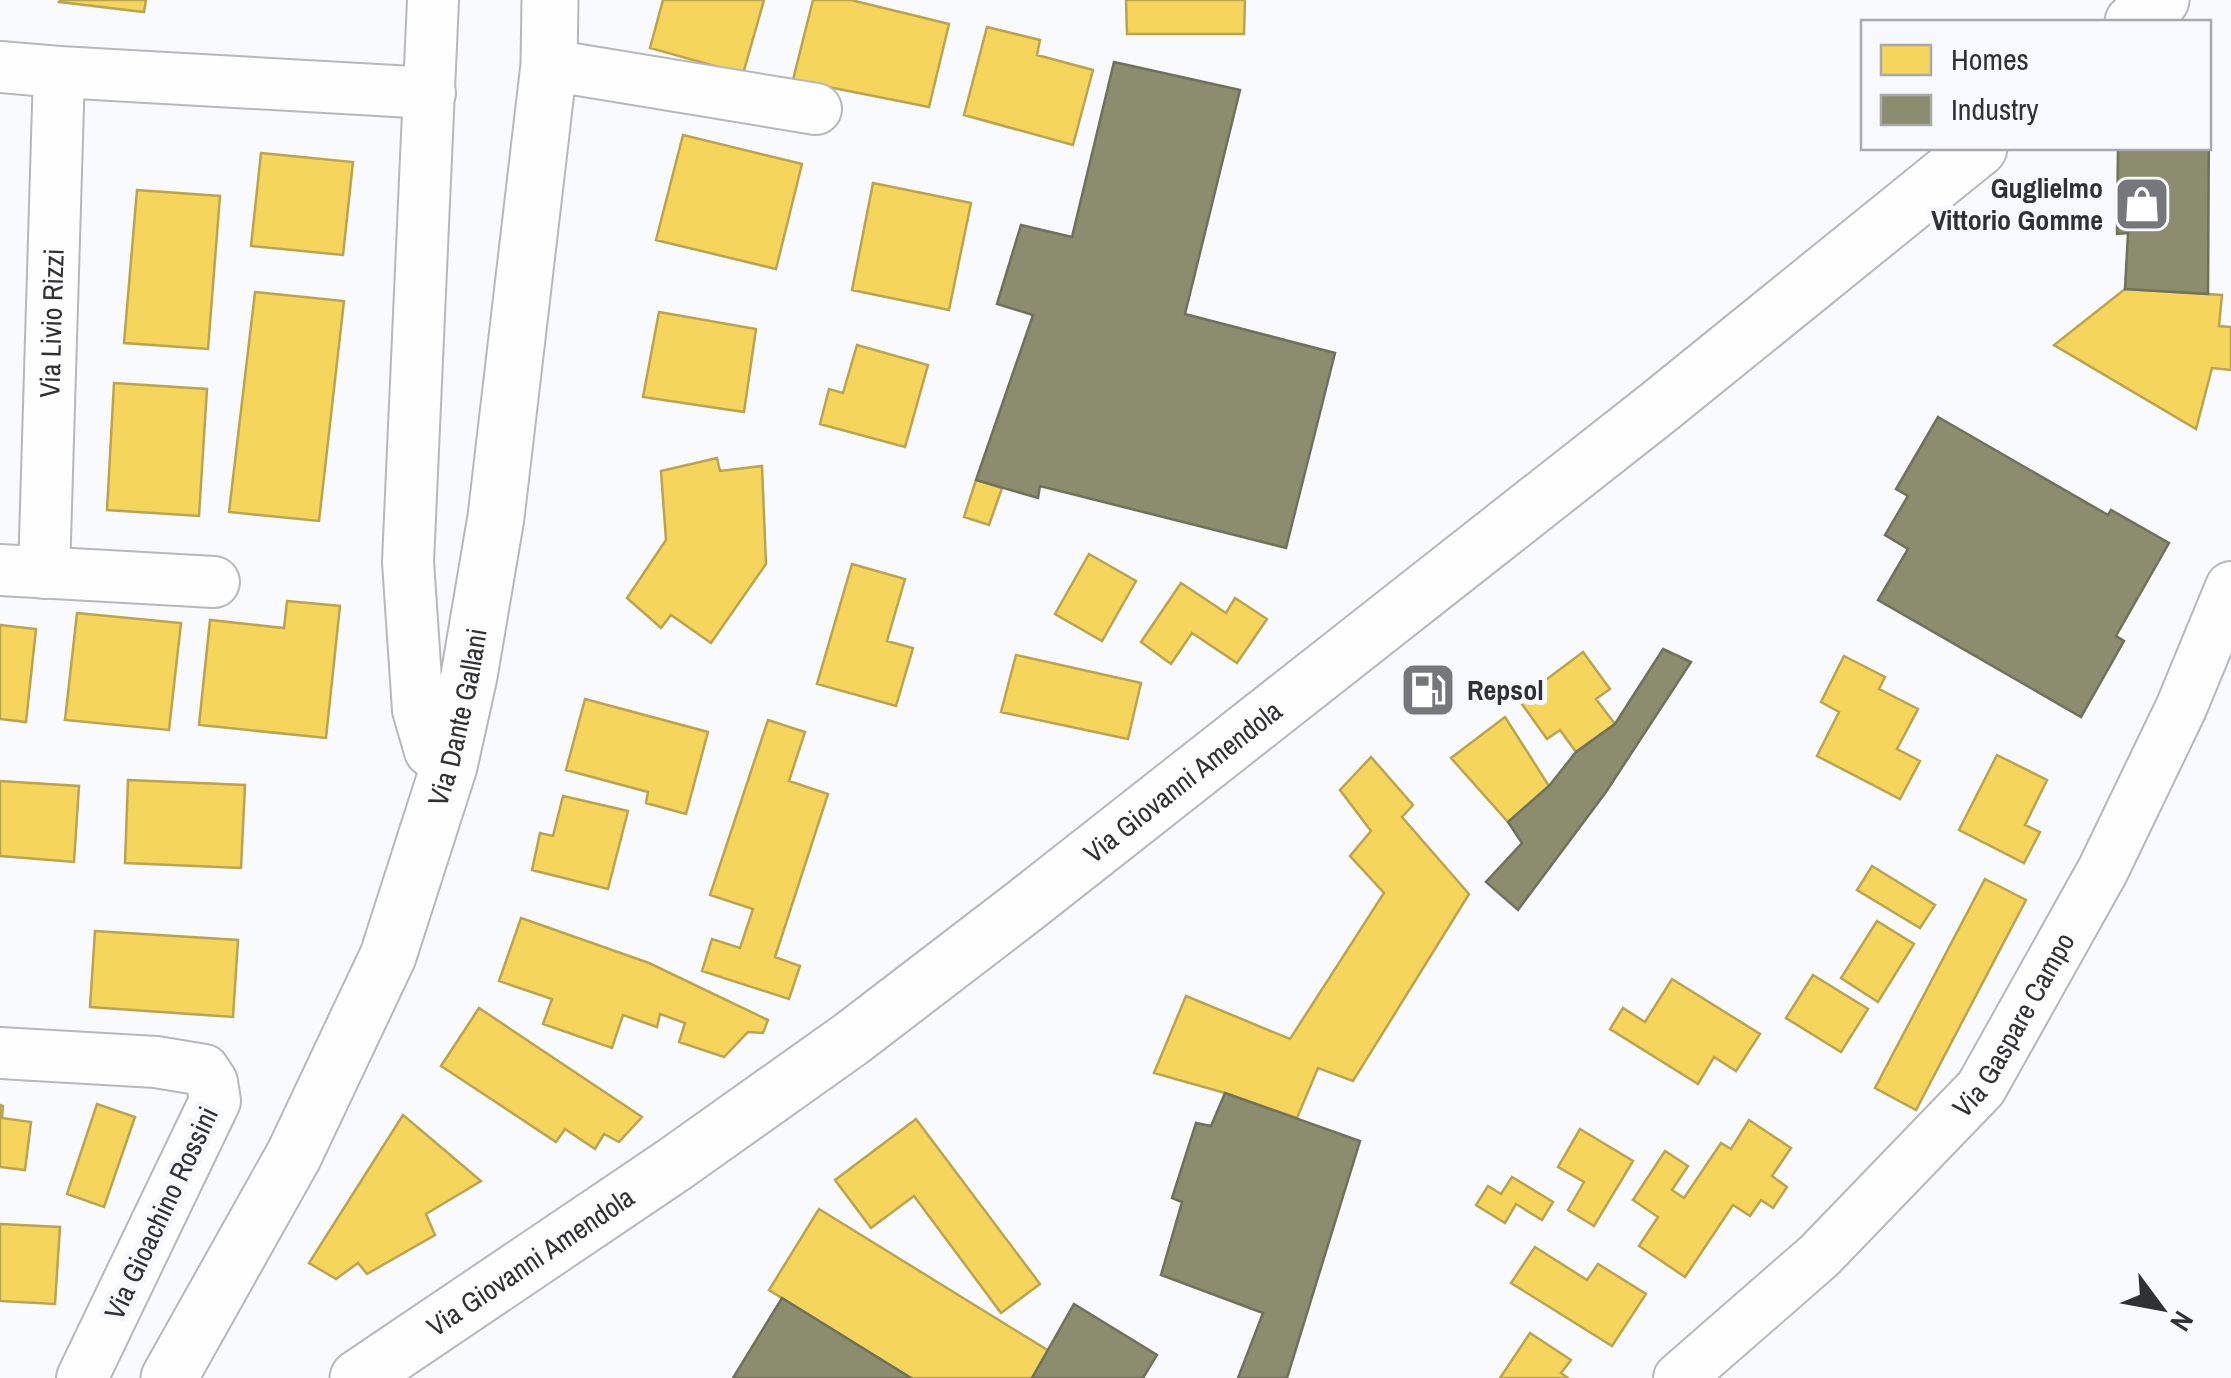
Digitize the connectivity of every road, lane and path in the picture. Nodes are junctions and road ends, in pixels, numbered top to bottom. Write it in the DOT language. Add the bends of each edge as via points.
graph roads {
  1 [pos="433,0"];
  2 [pos="550,0"];
  3 [pos="2160,0"];
  4 [pos="2135,20"];
  5 [pos="549,66"];
  6 [pos="0,67"];
  7 [pos="59,72"];
  8 [pos="430,93"];
  9 [pos="816,109"];
  10 [pos="1976,150"];
  11 [pos="22,571"];
  12 [pos="214,582"];
  13 [pos="2231,587"];
  14 [pos="450,766"];
  15 [pos="0,1053"];
  16 [pos="82,1378"];
  17 [pos="169,1378"];
  18 [pos="358,1378"];
  19 [pos="1679,1378"];
  1 -- 8 [label="street"];
  2 -- 5 [label="main road, Via Dante Gallani"];
  3 -- 4 [label="main road"];
  5 -- 9 [label="street"];
  5 -- 14 [label="main road, Via Dante Gallani" via="496,517"];
  6 -- 7 [label="street"];
  7 -- 8 [label="street"];
  7 -- 11 [label="street, Via Livio Rizzi"];
  8 -- 14 [label="street" via="408,562 418,710 430,751"];
  10 -- 18 [label="main road, Via Giovanni Amendola" via="851,1039"];
  11 -- 12 [label="street, Via Livio Rizzi"];
  13 -- 19 [label="street, Via Gaspare Campo" via="2103,870 1981,1088 1819,1256"];
  14 -- 17 [label="main road, Via Dante Gallani" via="388,956 294,1155"];
  15 -- 16 [label="street, Via Gioachino Rossini" via="156,1062 204,1070 212,1082 216,1100"];
}
